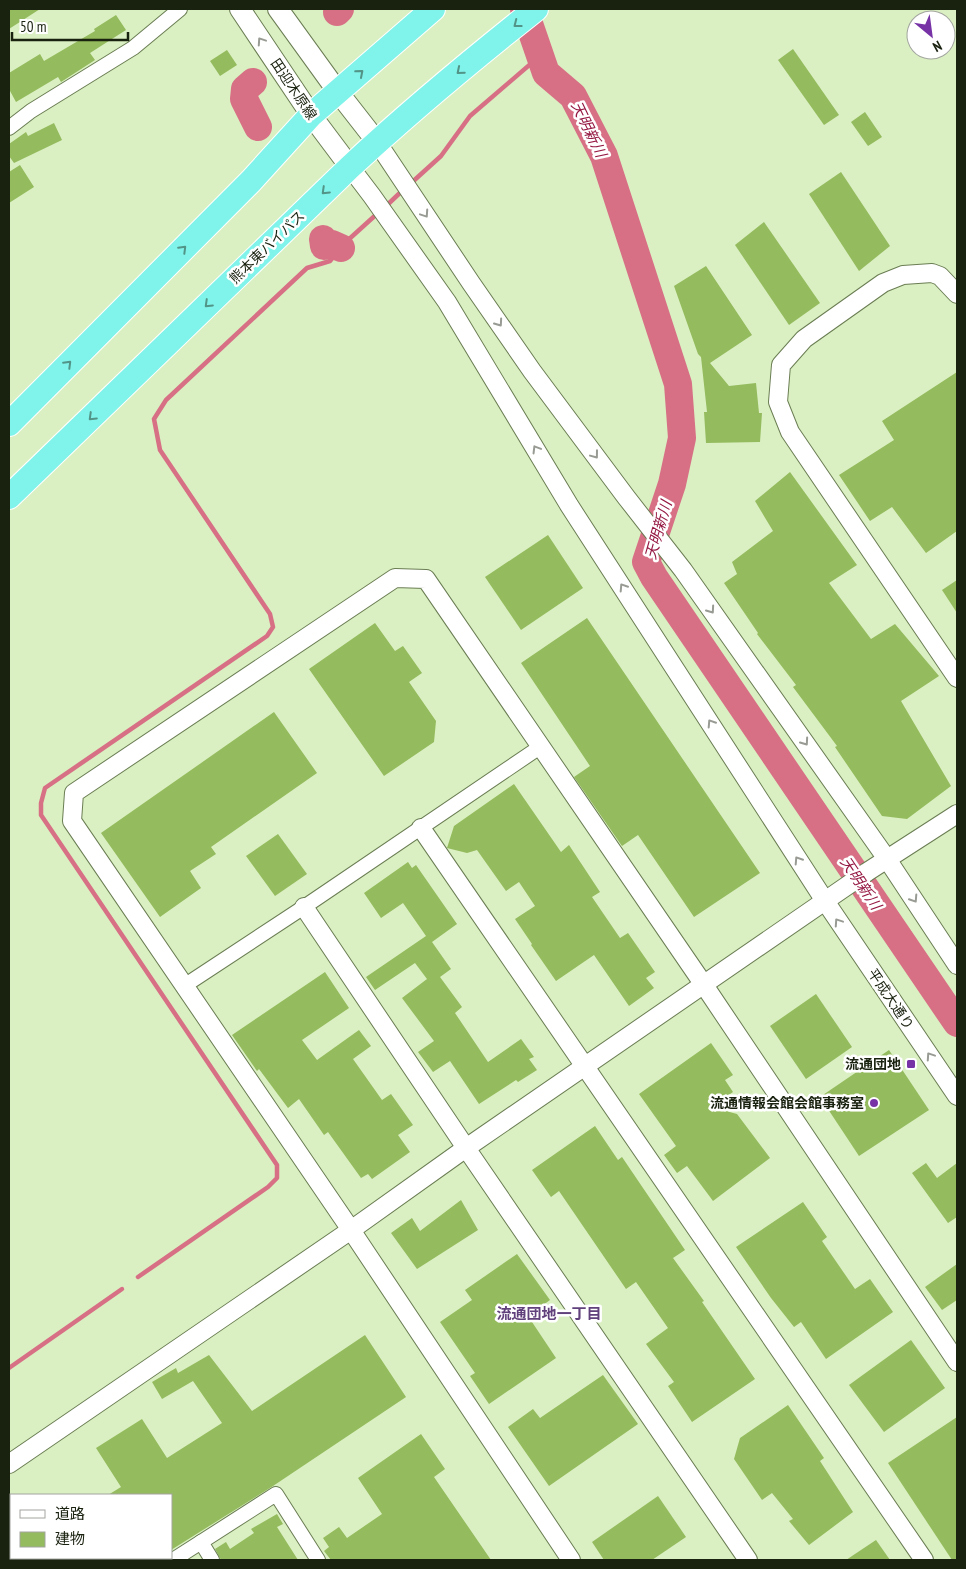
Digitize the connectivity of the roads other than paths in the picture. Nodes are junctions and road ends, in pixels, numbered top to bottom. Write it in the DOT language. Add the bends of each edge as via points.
graph roads {
  1 [pos="180,9"];
  2 [pos="240,9"];
  3 [pos="278,9"];
  4 [pos="433,9"];
  5 [pos="536,9"];
  6 [pos="338,92"];
  7 [pos="311,115"];
  8 [pos="9,128"];
  9 [pos="377,142"];
  10 [pos="350,167"];
  11 [pos="957,294"];
  12 [pos="9,424"];
  13 [pos="9,497"];
  14 [pos="957,678"];
  15 [pos="540,747"];
  16 [pos="957,814"];
  17 [pos="421,828"];
  18 [pos="887,858"];
  19 [pos="830,898"];
  20 [pos="304,907"];
  21 [pos="957,965"];
  22 [pos="704,985"];
  23 [pos="184,986"];
  24 [pos="584,1068"];
  25 [pos="957,1096"];
  26 [pos="466,1148"];
  27 [pos="351,1230"];
  28 [pos="957,1362"];
  29 [pos="9,1464"];
  30 [pos="201,1542"];
  31 [pos="173,1560"];
  32 [pos="212,1560"];
  33 [pos="318,1560"];
  34 [pos="571,1560"];
  35 [pos="748,1560"];
  36 [pos="924,1560"];
  1 -- 8 [label="street" via="134,48"];
  7 -- 2 [label="main road, 田迎木原線, one-way"];
  3 -- 6 [label="main road"];
  6 -- 4 [label="highway, one-way"];
  5 -- 9 [label="highway, 熊本東バイパス, one-way"];
  6 -- 7 [label="highway"];
  6 -- 9 [label="main road"];
  7 -- 10 [label="main road, 田迎木原線"];
  12 -- 7 [label="highway, one-way" via="250,181"];
  9 -- 10 [label="highway, 熊本東バイパス"];
  9 -- 18 [label="street, one-way" via="532,370 683,570"];
  10 -- 13 [label="highway, 熊本東バイパス, one-way"];
  19 -- 10 [label="street, 平成大通り, one-way" via="570,505 447,302"];
  11 -- 14 [label="street" via="940,276 932,273 903,274 883,283 804,339 781,365 778,402 790,432"];
  15 -- 17 [label="street"];
  15 -- 22 [label="street"];
  15 -- 23 [label="street" via="426,579 395,578 386,583 74,793 72,821"];
  16 -- 18 [label="street"];
  17 -- 20 [label="street"];
  17 -- 24 [label="street"];
  18 -- 19 [label="street"];
  18 -- 21 [label="street, one-way"];
  19 -- 22 [label="street"];
  25 -- 19 [label="street, 平成大通り, one-way"];
  20 -- 23 [label="street"];
  20 -- 26 [label="street"];
  22 -- 24 [label="street"];
  22 -- 28 [label="street"];
  23 -- 27 [label="street"];
  24 -- 26 [label="street"];
  24 -- 36 [label="street"];
  26 -- 27 [label="street"];
  26 -- 35 [label="street"];
  27 -- 29 [label="street"];
  27 -- 34 [label="street"];
  30 -- 31 [label="street"];
  30 -- 32 [label="street"];
  30 -- 33 [label="street" via="276,1494"];
}
